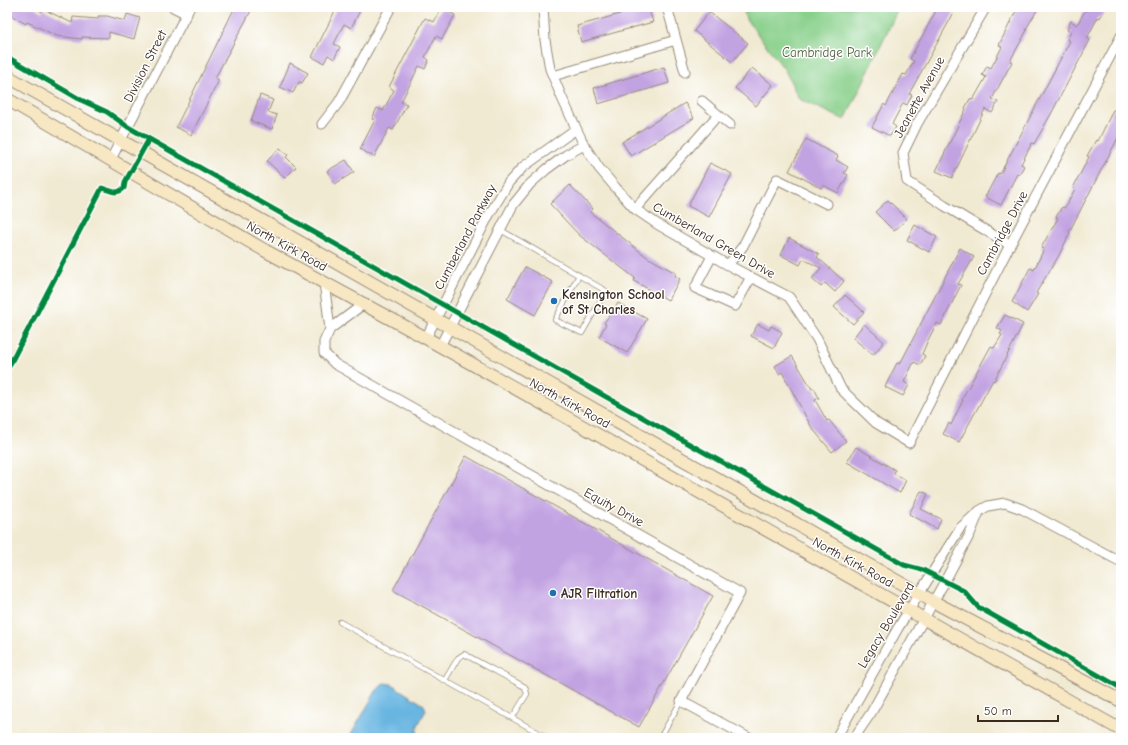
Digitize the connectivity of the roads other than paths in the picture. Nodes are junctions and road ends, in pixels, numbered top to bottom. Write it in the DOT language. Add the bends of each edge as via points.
graph roads {
  1 [pos="173,7"];
  2 [pos="391,7"];
  3 [pos="543,7"];
  4 [pos="667,7"];
  5 [pos="986,7"];
  6 [pos="189,10"];
  7 [pos="1121,36"];
  8 [pos="676,40"];
  9 [pos="685,72"];
  10 [pos="7,76"];
  11 [pos="553,76"];
  12 [pos="7,99"];
  13 [pos="702,101"];
  14 [pos="718,115"];
  15 [pos="322,124"];
  16 [pos="730,125"];
  17 [pos="576,130"];
  18 [pos="121,141"];
  19 [pos="584,145"];
  20 [pos="111,158"];
  21 [pos="827,204"];
  22 [pos="635,208"];
  23 [pos="499,229"];
  24 [pos="1010,245"];
  25 [pos="712,256"];
  26 [pos="728,265"];
  27 [pos="579,276"];
  28 [pos="751,277"];
  29 [pos="324,282"];
  30 [pos="365,303"];
  31 [pos="436,319"];
  32 [pos="450,327"];
  33 [pos="330,329"];
  34 [pos="426,338"];
  35 [pos="440,346"];
  36 [pos="909,443"];
  37 [pos="979,511"];
  38 [pos="1121,562"];
  39 [pos="920,593"];
  40 [pos="934,602"];
  41 [pos="909,610"];
  42 [pos="925,618"];
  43 [pos="340,622"];
  44 [pos="445,680"];
  45 [pos="681,701"];
  46 [pos="1121,701"];
  47 [pos="512,718"];
  48 [pos="1121,730"];
  49 [pos="548,738"];
  50 [pos="660,738"];
  51 [pos="749,738"];
  52 [pos="836,738"];
  53 [pos="854,738"];
  1 -- 6 [label="street"];
  2 -- 15 [label="street" via="339,102"];
  3 -- 11 [label="street, Cumberland Green Drive" via="545,40"];
  4 -- 8 [label="street"];
  5 -- 24 [label="street, Jeanette Avenue" via="917,124 903,153 907,181"];
  6 -- 18 [label="street, Division Street"];
  7 -- 24 [label="street, Cambridge Drive"];
  8 -- 9 [label="street"];
  8 -- 11 [label="street"];
  10 -- 18 [label="main road, North Kirk Road"];
  11 -- 17 [label="street, Cumberland Green Drive"];
  12 -- 20 [label="main road, North Kirk Road"];
  13 -- 14 [label="street"];
  14 -- 16 [label="street"];
  14 -- 22 [label="street"];
  17 -- 19 [label="street, Cumberland Green Drive"];
  17 -- 31 [label="street, Cumberland Parkway" via="523,167 509,182"];
  18 -- 20 [label="street, Division Street"];
  18 -- 31 [label="main road, North Kirk Road"];
  19 -- 22 [label="street, Cumberland Green Drive" via="599,168"];
  19 -- 23 [label="street, Cumberland Parkway" via="566,155 530,184 513,205"];
  20 -- 29 [label="main road, North Kirk Road" via="264,250"];
  21 -- 26 [label="street" via="777,179 744,246"];
  22 -- 25 [label="street, Cumberland Green Drive"];
  23 -- 27 [label="lane"];
  23 -- 32 [label="street, Cumberland Parkway"];
  24 -- 36 [label="street, Cambridge Drive"];
  25 -- 26 [label="street, Cumberland Green Drive"];
  25 -- 28 [label="street" via="695,288 735,306"];
  26 -- 28 [label="street, Cumberland Green Drive"];
  27 -- 27 [label="lane" via="555,320 582,333 606,291"];
  28 -- 36 [label="street, Cumberland Green Drive" via="789,297 817,339 841,389 876,423"];
  29 -- 30 [label="main road, North Kirk Road"];
  29 -- 33 [label="street, Equity Drive"];
  30 -- 33 [label="street"];
  30 -- 34 [label="main road, North Kirk Road"];
  31 -- 32 [label="main road, North Kirk Road"];
  31 -- 34 [label="street, Cumberland Parkway"];
  32 -- 35 [label="street, Cumberland Parkway"];
  32 -- 39 [label="main road, North Kirk Road"];
  33 -- 45 [label="street, Equity Drive" via="324,342 324,353 335,364 740,593"];
  34 -- 35 [label="main road, North Kirk Road"];
  35 -- 41 [label="main road, North Kirk Road"];
  37 -- 38 [label="street, Legacy Boulevard" via="988,506 1005,503 1022,509"];
  37 -- 39 [label="street, Legacy Boulevard" via="960,528"];
  37 -- 40 [label="street" via="970,534"];
  39 -- 40 [label="main road, North Kirk Road"];
  39 -- 41 [label="street, Legacy Boulevard"];
  40 -- 42 [label="street"];
  40 -- 46 [label="main road, North Kirk Road"];
  41 -- 42 [label="main road, North Kirk Road"];
  41 -- 52 [label="street, Legacy Boulevard"];
  42 -- 48 [label="main road, North Kirk Road"];
  42 -- 53 [label="street"];
  43 -- 44 [label="lane"];
  44 -- 47 [label="lane"];
  44 -- 47 [label="lane" via="458,658 464,654 525,687 527,694"];
  45 -- 50 [label="lane"];
  45 -- 51 [label="street"];
  47 -- 49 [label="lane"];
}
